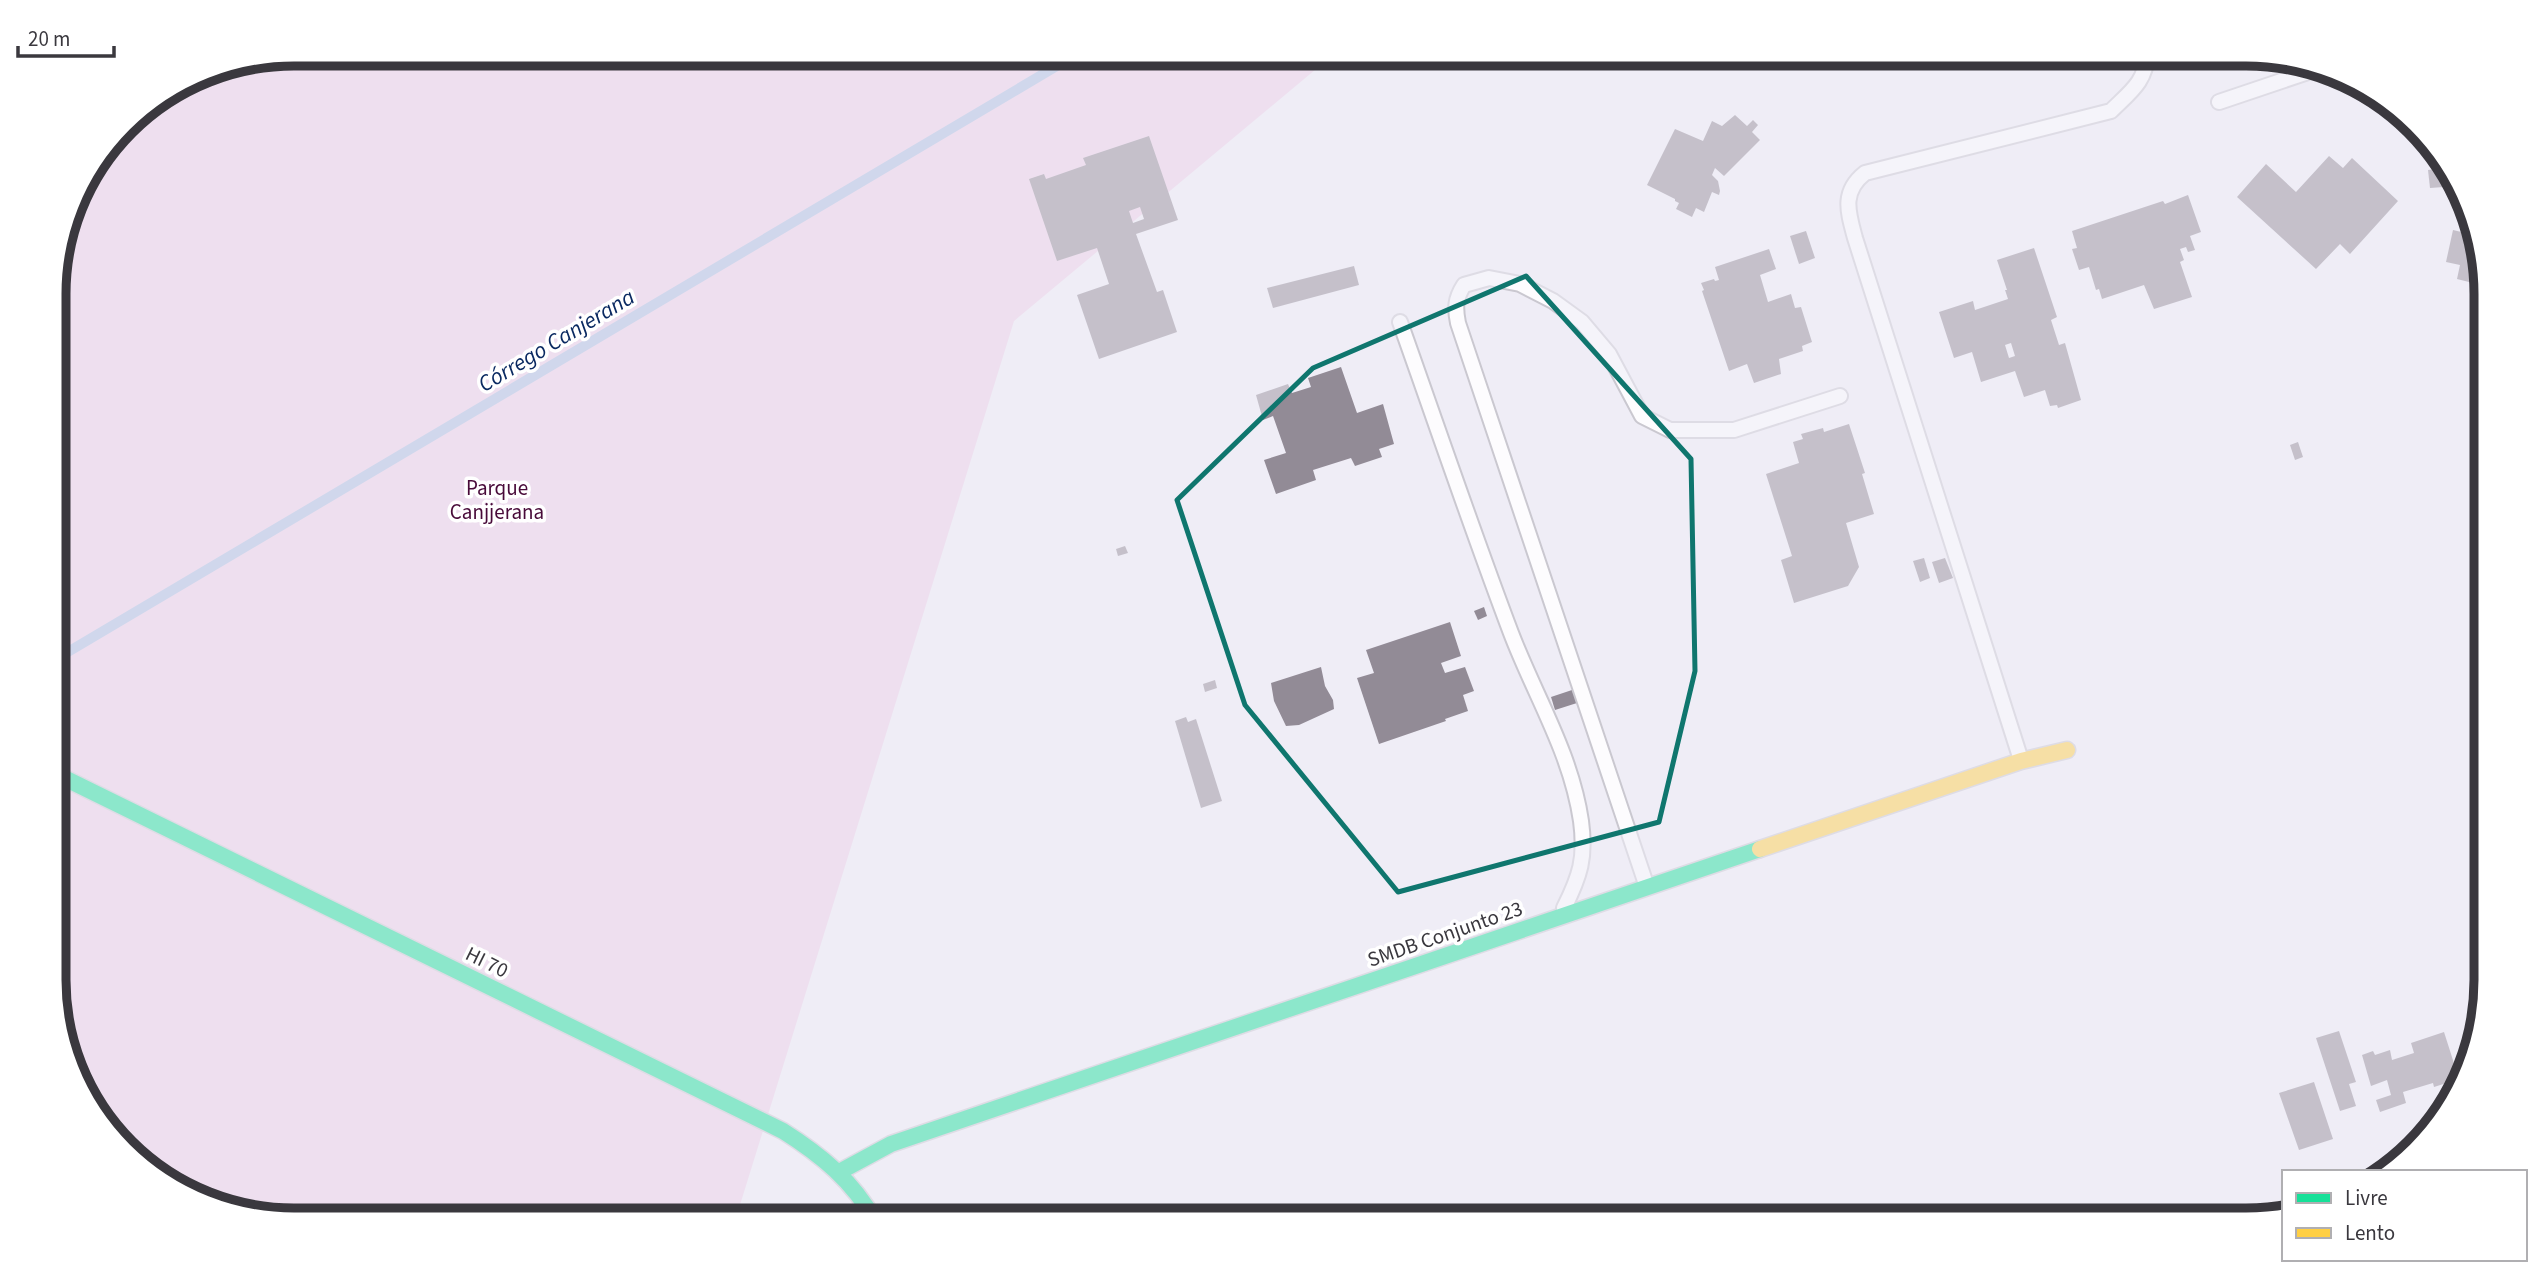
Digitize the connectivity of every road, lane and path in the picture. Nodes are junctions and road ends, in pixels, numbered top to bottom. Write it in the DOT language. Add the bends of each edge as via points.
graph roads {
  1 [pos="2146,66"];
  2 [pos="2302,74"];
  3 [pos="2219,102"];
  4 [pos="1400,322"];
  5 [pos="1840,396"];
  6 [pos="2067,750"];
  7 [pos="2021,761"];
  8 [pos="66,779"];
  9 [pos="1647,888"];
  10 [pos="1558,918"];
  11 [pos="841,1171"];
  12 [pos="866,1208"];
  1 -- 7 [label="lane" via="2134,89 2111,111 1865,173 1854,182 1848,198 1855,238"];
  2 -- 3 [label="lane"];
  4 -- 10 [label="lane" via="1512,635 1559,741 1575,790 1583,849 1578,879"];
  5 -- 9 [label="lane" via="1734,430 1670,430 1642,416 1609,354 1581,321 1553,301 1520,284 1489,278 1464,285 1457,297 1458,323"];
  6 -- 7 [label="street, SMDB Conjunto 23"];
  7 -- 9 [label="street, SMDB Conjunto 23"];
  8 -- 11 [label="street, HI 70" via="783,1131"];
  9 -- 10 [label="street, SMDB Conjunto 23"];
  10 -- 11 [label="street, SMDB Conjunto 23" via="891,1144"];
  11 -- 12 [label="street, HI 70"];
}
